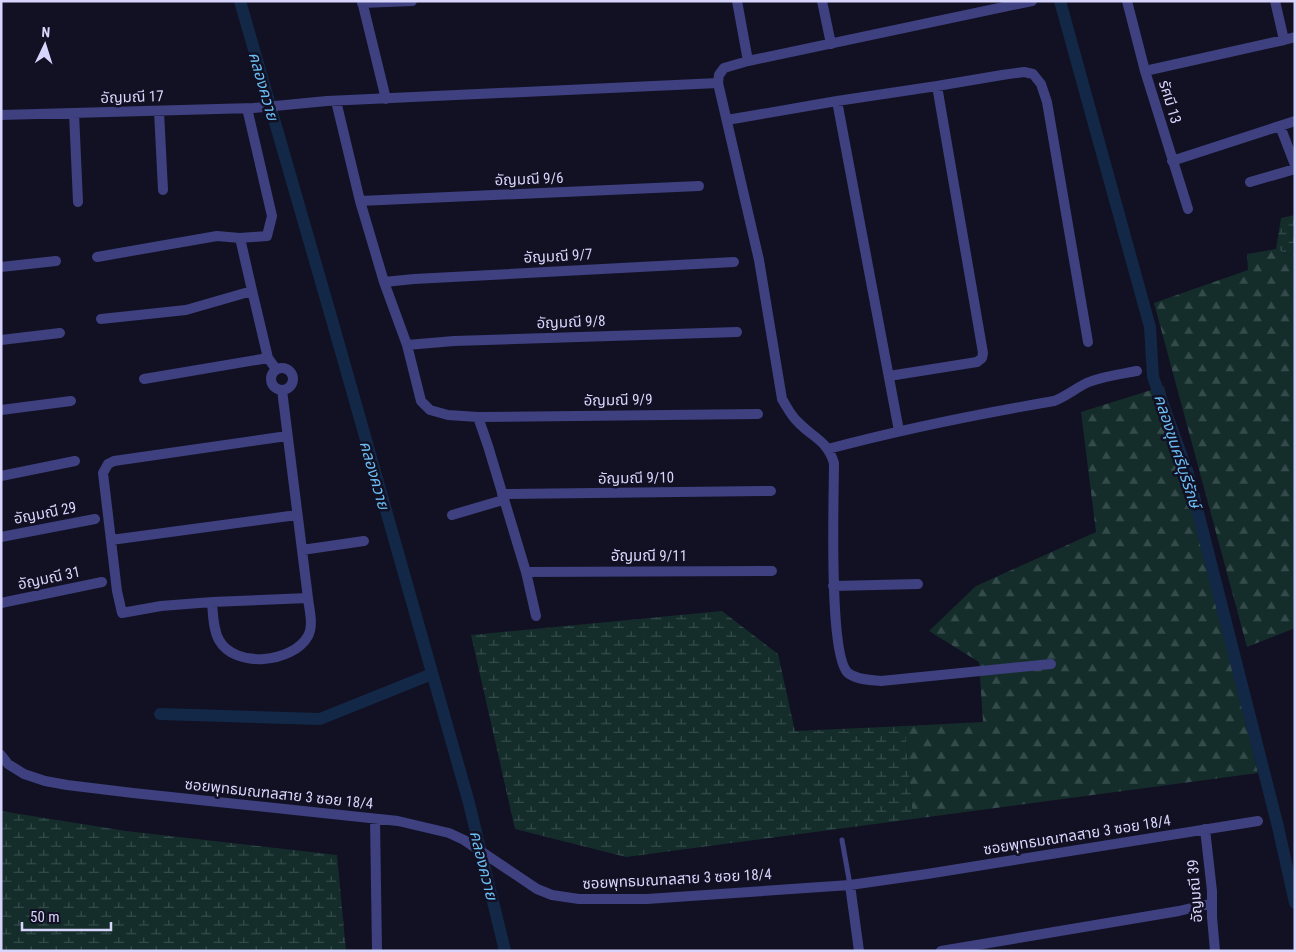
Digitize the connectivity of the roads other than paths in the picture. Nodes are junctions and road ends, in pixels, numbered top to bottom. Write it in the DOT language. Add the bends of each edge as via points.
graph roads {
  1 [pos="412,1"];
  2 [pos="737,1"];
  3 [pos="822,1"];
  4 [pos="1032,1"];
  5 [pos="1127,1"];
  6 [pos="1275,1"];
  7 [pos="362,2"];
  8 [pos="988,6"];
  9 [pos="1295,37"];
  10 [pos="1284,40"];
  11 [pos="831,44"];
  12 [pos="748,60"];
  13 [pos="1145,71"];
  14 [pos="718,83"];
  15 [pos="937,86"];
  16 [pos="386,99"];
  17 [pos="332,101"];
  18 [pos="837,101"];
  19 [pos="247,108"];
  20 [pos="159,111"];
  21 [pos="74,113"];
  22 [pos="1,115"];
  23 [pos="727,120"];
  24 [pos="1295,121"];
  25 [pos="1280,126"];
  26 [pos="1172,161"];
  27 [pos="1295,165"];
  28 [pos="1295,169"];
  29 [pos="1250,182"];
  30 [pos="699,186"];
  31 [pos="163,190"];
  32 [pos="360,201"];
  33 [pos="78,202"];
  34 [pos="1188,209"];
  35 [pos="240,238"];
  36 [pos="97,256"];
  37 [pos="56,260"];
  38 [pos="734,262"];
  39 [pos="1,267"];
  40 [pos="384,282"];
  41 [pos="252,291"];
  42 [pos="101,319"];
  43 [pos="737,332"];
  44 [pos="60,333"];
  45 [pos="1,340"];
  46 [pos="1088,342"];
  47 [pos="407,345"];
  48 [pos="268,358"];
  49 [pos="276,369"];
  50 [pos="1137,371"];
  51 [pos="889,376"];
  52 [pos="144,379"];
  53 [pos="282,390"];
  54 [pos="71,402"];
  55 [pos="1,410"];
  56 [pos="758,414"];
  57 [pos="478,417"];
  58 [pos="899,431"];
  59 [pos="287,436"];
  60 [pos="828,449"];
  61 [pos="76,461"];
  62 [pos="1,476"];
  63 [pos="771,491"];
  64 [pos="503,497"];
  65 [pos="297,515"];
  66 [pos="452,515"];
  67 [pos="95,519"];
  68 [pos="1,537"];
  69 [pos="111,540"];
  70 [pos="364,541"];
  71 [pos="302,550"];
  72 [pos="772,571"];
  73 [pos="526,572"];
  74 [pos="102,582"];
  75 [pos="918,584"];
  76 [pos="833,586"];
  77 [pos="308,598"];
  78 [pos="212,602"];
  79 [pos="1,603"];
  80 [pos="536,616"];
  81 [pos="1051,664"];
  82 [pos="1,755"];
  83 [pos="375,819"];
  84 [pos="1258,821"];
  85 [pos="1206,829"];
  86 [pos="842,840"];
  87 [pos="850,885"];
  88 [pos="1212,903"];
  89 [pos="377,951"];
  90 [pos="859,951"];
  91 [pos="941,951"];
  92 [pos="1215,951"];
  1 -- 7 [label="street"];
  2 -- 12 [label="street"];
  3 -- 11 [label="street"];
  4 -- 8 [label="street"];
  5 -- 13 [label="street, รัศมี 13"];
  6 -- 10 [label="street"];
  7 -- 16 [label="street"];
  8 -- 11 [label="street"];
  9 -- 10 [label="street"];
  10 -- 13 [label="street"];
  11 -- 12 [label="street"];
  12 -- 14 [label="street" via="724,68 718,75"];
  13 -- 26 [label="street, รัศมี 13"];
  14 -- 16 [label="street, อัญมณี 17"];
  14 -- 23 [label="street"];
  15 -- 18 [label="street"];
  15 -- 46 [label="street" via="1024,72 1032,74 1041,84 1047,102"];
  15 -- 51 [label="street" via="983,353 976,362"];
  16 -- 17 [label="street, อัญมณี 17"];
  17 -- 19 [label="street, อัญมณี 17"];
  17 -- 32 [label="street, อัญมณี 9/9"];
  18 -- 23 [label="street"];
  18 -- 51 [label="street"];
  19 -- 20 [label="street, อัญมณี 17"];
  19 -- 35 [label="street" via="272,216 267,236"];
  20 -- 21 [label="street, อัญมณี 17"];
  20 -- 31 [label="street"];
  21 -- 22 [label="street, อัญมณี 17"];
  21 -- 33 [label="street"];
  23 -- 60 [label="street" via="759,260 782,399 798,423"];
  24 -- 25 [label="street"];
  25 -- 26 [label="street"];
  25 -- 27 [label="street"];
  26 -- 34 [label="street, รัศมี 13"];
  28 -- 29 [label="street"];
  30 -- 32 [label="street, อัญมณี 9/6"];
  32 -- 40 [label="street, อัญมณี 9/9"];
  35 -- 36 [label="street" via="217,236"];
  35 -- 41 [label="street"];
  37 -- 39 [label="street"];
  38 -- 40 [label="street, อัญมณี 9/7"];
  40 -- 47 [label="street, อัญมณี 9/9"];
  41 -- 42 [label="street" via="186,310"];
  41 -- 48 [label="street"];
  43 -- 47 [label="street, อัญมณี 9/8"];
  44 -- 45 [label="street"];
  47 -- 57 [label="street, อัญมณี 9/9" via="422,401 430,410"];
  48 -- 49 [label="street"];
  48 -- 52 [label="street"];
  49 -- 53 [label="street" via="271,382"];
  49 -- 53 [label="street" via="284,368 292,375 292,382"];
  50 -- 58 [label="street" via="1090,382 1054,401"];
  51 -- 58 [label="street"];
  53 -- 59 [label="street"];
  54 -- 55 [label="street"];
  56 -- 57 [label="street, อัญมณี 9/9"];
  57 -- 64 [label="street"];
  58 -- 60 [label="street"];
  59 -- 65 [label="street"];
  59 -- 69 [label="street" via="108,464 103,473"];
  60 -- 76 [label="street" via="834,463"];
  61 -- 62 [label="street"];
  63 -- 64 [label="street, อัญมณี 9/10"];
  64 -- 66 [label="street, อัญมณี 9/10"];
  64 -- 73 [label="street"];
  65 -- 69 [label="street"];
  65 -- 71 [label="street"];
  67 -- 68 [label="street, อัญมณี 29"];
  69 -- 78 [label="street" via="122,613"];
  70 -- 71 [label="street"];
  71 -- 77 [label="street"];
  72 -- 73 [label="street, อัญมณี 9/11"];
  73 -- 80 [label="street"];
  74 -- 79 [label="street, อัญมณี 31"];
  75 -- 76 [label="street"];
  76 -- 81 [label="street" via="841,658 847,672 855,676 881,682"];
  77 -- 78 [label="street"];
  77 -- 78 [label="street" via="311,622 309,634 302,644 290,652 265,659 244,658 228,650 219,640 215,628"];
  82 -- 83 [label="street, ซอยพุทธมณฑลสาย 3 ซอย 18/4" via="24,774 59,784"];
  83 -- 87 [label="street, ซอยพุทธมณฑลสาย 3 ซอย 18/4" via="449,833 537,889 579,899 646,899"];
  83 -- 89 [label="street"];
  84 -- 85 [label="street, ซอยพุทธมณฑลสาย 3 ซอย 18/4"];
  85 -- 87 [label="street, ซอยพุทธมณฑลสาย 3 ซอย 18/4"];
  85 -- 88 [label="street, อัญมณี 39"];
  86 -- 87 [label="lane"];
  87 -- 90 [label="street"];
  88 -- 91 [label="street"];
  88 -- 92 [label="street, อัญมณี 39"];
}
